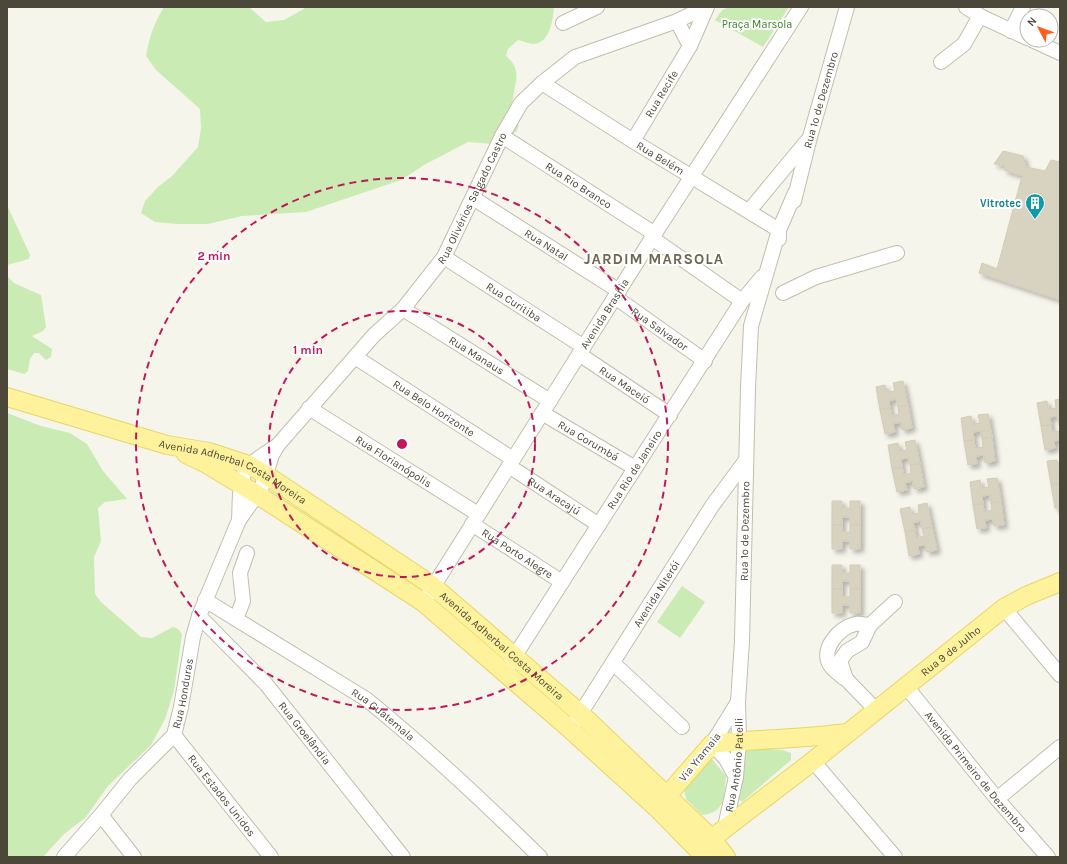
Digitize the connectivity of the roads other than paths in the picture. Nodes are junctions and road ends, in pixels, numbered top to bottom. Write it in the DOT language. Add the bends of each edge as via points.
graph roads {
  1 [pos="597,7"];
  2 [pos="706,7"];
  3 [pos="801,7"];
  4 [pos="847,7"];
  5 [pos="966,7"];
  6 [pos="1023,7"];
  7 [pos="980,16"];
  8 [pos="677,21"];
  9 [pos="563,23"];
  10 [pos="1011,31"];
  11 [pos="1019,34"];
  12 [pos="690,46"];
  13 [pos="1049,48"];
  14 [pos="1060,53"];
  15 [pos="941,62"];
  16 [pos="542,83"];
  17 [pos="502,136"];
  18 [pos="810,137"];
  19 [pos="633,141"];
  20 [pos="692,177"];
  21 [pos="795,193"];
  22 [pos="474,198"];
  23 [pos="749,211"];
  24 [pos="779,230"];
  25 [pos="653,236"];
  26 [pos="897,252"];
  27 [pos="444,257"];
  28 [pos="773,267"];
  29 [pos="783,293"];
  30 [pos="617,294"];
  31 [pos="739,306"];
  32 [pos="403,309"];
  33 [pos="751,327"];
  34 [pos="718,340"];
  35 [pos="582,350"];
  36 [pos="355,357"];
  37 [pos="705,361"];
  38 [pos="7,397"];
  39 [pos="546,407"];
  40 [pos="309,408"];
  41 [pos="670,414"];
  42 [pos="167,445"];
  43 [pos="277,446"];
  44 [pos="746,460"];
  45 [pos="511,462"];
  46 [pos="249,465"];
  47 [pos="635,468"];
  48 [pos="266,475"];
  49 [pos="242,484"];
  50 [pos="258,494"];
  51 [pos="475,519"];
  52 [pos="239,520"];
  53 [pos="599,525"];
  54 [pos="247,553"];
  55 [pos="562,582"];
  56 [pos="1060,582"];
  57 [pos="433,586"];
  58 [pos="205,600"];
  59 [pos="423,602"];
  60 [pos="895,602"];
  61 [pos="1004,608"];
  62 [pos="199,616"];
  63 [pos="236,619"];
  64 [pos="870,625"];
  65 [pos="514,656"];
  66 [pos="613,662"];
  67 [pos="504,672"];
  68 [pos="1060,675"];
  69 [pos="846,679"];
  70 [pos="905,685"];
  71 [pos="738,702"];
  72 [pos="875,709"];
  73 [pos="581,714"];
  74 [pos="682,727"];
  75 [pos="570,729"];
  76 [pos="848,732"];
  77 [pos="174,734"];
  78 [pos="784,738"];
  79 [pos="739,741"];
  80 [pos="712,744"];
  81 [pos="1060,747"];
  82 [pos="813,760"];
  83 [pos="736,777"];
  84 [pos="998,799"];
  85 [pos="662,802"];
  86 [pos="101,815"];
  87 [pos="725,827"];
  88 [pos="705,848"];
  89 [pos="64,857"];
  90 [pos="134,857"];
  91 [pos="271,857"];
  92 [pos="403,857"];
  93 [pos="540,857"];
  94 [pos="726,857"];
  95 [pos="895,857"];
  96 [pos="1048,857"];
  1 -- 9 [label="street"];
  2 -- 8 [label="street, Rua Olivérios Salgado Castro"];
  2 -- 12 [label="street, Rua Recife"];
  3 -- 20 [label="street, Avenida Brasília"];
  4 -- 18 [label="street, Rua 1º de Dezembro"];
  5 -- 7 [label="street"];
  6 -- 10 [label="street"];
  7 -- 10 [label="street"];
  7 -- 15 [label="street" via="964,44"];
  8 -- 12 [label="street"];
  8 -- 16 [label="street, Rua Olivérios Salgado Castro" via="575,57"];
  10 -- 11 [label="street"];
  12 -- 19 [label="street, Rua Recife"];
  13 -- 14 [label="street"];
  16 -- 17 [label="street, Rua Olivérios Salgado Castro" via="521,103"];
  16 -- 19 [label="street, Rua Belém"];
  17 -- 22 [label="street, Rua Olivérios Salgado Castro"];
  17 -- 25 [label="street, Rua Rio Branco"];
  18 -- 21 [label="street, Rua 1º de Dezembro"];
  18 -- 23 [label="street"];
  19 -- 20 [label="street, Rua Belém"];
  20 -- 23 [label="street, Rua Belém"];
  20 -- 25 [label="street, Avenida Brasília"];
  21 -- 24 [label="street, Rua 1º de Dezembro"];
  21 -- 28 [label="street, Rua 1º de Dezembro" via="788,233"];
  22 -- 27 [label="street, Rua Olivérios Salgado Castro"];
  22 -- 30 [label="street, Rua Natal"];
  23 -- 24 [label="street, Rua Belém"];
  24 -- 28 [label="street"];
  25 -- 30 [label="street, Avenida Brasília"];
  25 -- 31 [label="street, Rua Rio Branco"];
  26 -- 29 [label="street" via="816,277"];
  27 -- 32 [label="street, Rua Olivérios Salgado Castro"];
  27 -- 35 [label="street, Rua Curitiba"];
  28 -- 31 [label="street, Rua Rio de Janeiro"];
  28 -- 33 [label="street, Rua 1º de Dezembro"];
  30 -- 35 [label="street, Avenida Brasília"];
  30 -- 37 [label="street, Rua Salvador"];
  31 -- 33 [label="street" via="737,317"];
  31 -- 34 [label="street, Rua Rio de Janeiro"];
  32 -- 36 [label="street, Rua Olivérios Salgado Castro" via="374,335"];
  32 -- 39 [label="street, Rua Manaus"];
  33 -- 34 [label="street" via="729,332"];
  33 -- 44 [label="street, Rua 1º de Dezembro"];
  34 -- 37 [label="street, Rua Rio de Janeiro"];
  35 -- 39 [label="street, Avenida Brasília"];
  35 -- 41 [label="street, Rua Maceió"];
  36 -- 40 [label="street, Rua Olivérios Salgado Castro"];
  36 -- 45 [label="street, Rua Belo Horizonte"];
  37 -- 41 [label="street, Rua Rio de Janeiro"];
  38 -- 42 [label="main road"];
  39 -- 45 [label="street, Avenida Brasília"];
  39 -- 47 [label="street, Rua Corumbá"];
  40 -- 43 [label="street, Rua Olivérios Salgado Castro"];
  40 -- 51 [label="street, Rua Florianópolis"];
  41 -- 47 [label="street, Rua Rio de Janeiro"];
  42 -- 46 [label="main road, Avenida Adherbal Costa Moreira" via="209,452"];
  42 -- 49 [label="main road, Avenida Adherbal Costa Moreira"];
  43 -- 46 [label="street"];
  43 -- 48 [label="street"];
  44 -- 66 [label="street, Avenida Niterói" via="712,506"];
  44 -- 71 [label="street, Rua 1º de Dezembro"];
  45 -- 51 [label="street, Avenida Brasília"];
  45 -- 53 [label="street, Rua Aracajú"];
  46 -- 48 [label="main road, Avenida Adherbal Costa Moreira"];
  46 -- 49 [label="street" via="242,476"];
  47 -- 53 [label="street, Rua Rio de Janeiro"];
  48 -- 50 [label="street"];
  48 -- 57 [label="main road, Avenida Adherbal Costa Moreira"];
  49 -- 50 [label="main road, Avenida Adherbal Costa Moreira"];
  49 -- 52 [label="street"];
  50 -- 52 [label="street"];
  50 -- 59 [label="main road, Avenida Adherbal Costa Moreira"];
  51 -- 55 [label="street, Rua Porto Alegre"];
  51 -- 57 [label="street, Avenida Brasília"];
  52 -- 58 [label="street, Rua Honduras"];
  53 -- 55 [label="street, Rua Rio de Janeiro"];
  54 -- 63 [label="street" via="240,573 243,601"];
  55 -- 65 [label="street, Rua Rio de Janeiro"];
  56 -- 61 [label="main road, Rua 9 de Julho"];
  57 -- 59 [label="street, Avenida Brasília"];
  57 -- 65 [label="main road, Avenida Adherbal Costa Moreira"];
  58 -- 62 [label="street, Rua Honduras"];
  58 -- 63 [label="street, Rua Guatemala"];
  59 -- 67 [label="main road, Avenida Adherbal Costa Moreira"];
  60 -- 64 [label="street"];
  61 -- 68 [label="street"];
  61 -- 70 [label="main road, Rua 9 de Julho"];
  62 -- 77 [label="street, Rua Honduras"];
  62 -- 92 [label="street, Rua Groelândia" via="266,684"];
  63 -- 93 [label="street, Rua Guatemala" via="366,699 389,717"];
  64 -- 69 [label="street" via="862,642 848,651 840,661"];
  64 -- 69 [label="street" via="858,624 849,627 832,640 829,646 827,656 830,664"];
  65 -- 67 [label="street, Rua Rio de Janeiro"];
  65 -- 73 [label="main road, Avenida Adherbal Costa Moreira"];
  66 -- 73 [label="street, Avenida Niterói"];
  66 -- 74 [label="street"];
  67 -- 75 [label="main road, Avenida Adherbal Costa Moreira"];
  69 -- 72 [label="street"];
  70 -- 72 [label="main road, Rua 9 de Julho"];
  70 -- 84 [label="street, Avenida Primeiro de Dezembro"];
  71 -- 79 [label="street, Rua Antônio Patelli"];
  71 -- 80 [label="street, Via Yramaia"];
  72 -- 76 [label="main road, Rua 9 de Julho"];
  73 -- 75 [label="street, Avenida Niterói"];
  73 -- 85 [label="main road, Avenida Adherbal Costa Moreira"];
  75 -- 85 [label="main road, Avenida Adherbal Costa Moreira"];
  76 -- 78 [label="main road" via="814,738"];
  76 -- 82 [label="main road, Rua 9 de Julho"];
  77 -- 86 [label="street, Rua Honduras" via="130,779"];
  77 -- 91 [label="street, Rua Estados Unidos"];
  78 -- 79 [label="main road"];
  78 -- 82 [label="main road" via="804,750"];
  79 -- 80 [label="main road"];
  79 -- 83 [label="street, Rua Antônio Patelli"];
  80 -- 83 [label="street" via="726,759"];
  80 -- 85 [label="main road, Via Yramaia"];
  81 -- 84 [label="street"];
  82 -- 87 [label="main road, Rua 9 de Julho"];
  82 -- 95 [label="street"];
  83 -- 87 [label="street, Rua Antônio Patelli"];
  84 -- 96 [label="street, Avenida Primeiro de Dezembro"];
  85 -- 88 [label="main road, Avenida Adherbal Costa Moreira"];
  86 -- 89 [label="street, Rua Honduras"];
  86 -- 90 [label="street"];
  87 -- 88 [label="main road, Rua 9 de Julho"];
  88 -- 94 [label="main road, Avenida Adherbal Costa Moreira"];
}
